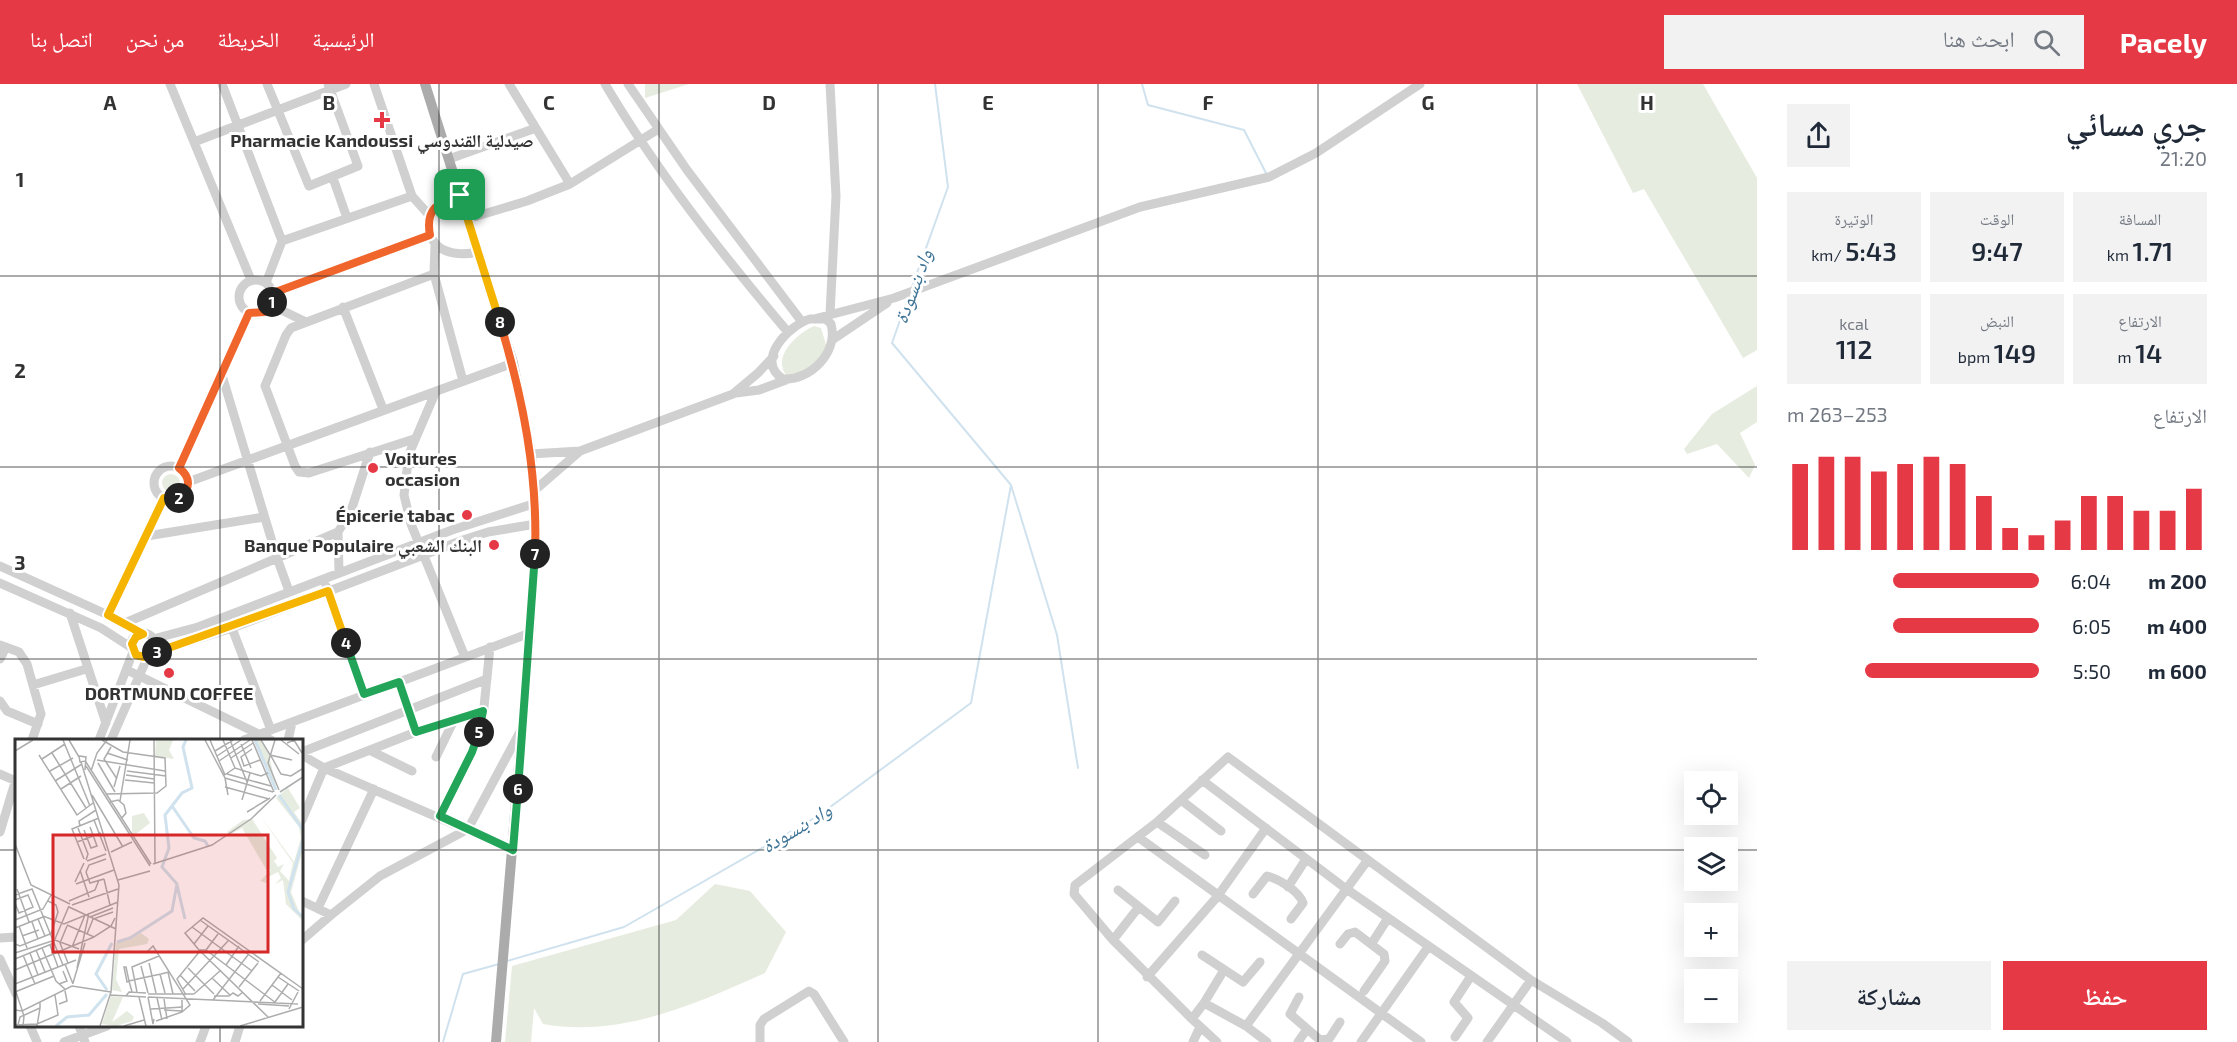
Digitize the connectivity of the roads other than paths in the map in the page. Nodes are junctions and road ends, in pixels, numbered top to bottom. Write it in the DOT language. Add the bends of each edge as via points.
graph roads {
  1 [pos="171,84"];
  2 [pos="222,84"];
  3 [pos="267,84"];
  4 [pos="346,84"];
  5 [pos="374,84"];
  6 [pos="425,84"];
  7 [pos="509,84"];
  8 [pos="605,84"];
  9 [pos="628,84"];
  10 [pos="830,84"];
  11 [pos="1420,84"];
  12 [pos="329,87"];
  13 [pos="278,111"];
  14 [pos="238,126"];
  15 [pos="536,128"];
  16 [pos="657,130"];
  17 [pos="640,140"];
  18 [pos="194,142"];
  19 [pos="448,159"];
  20 [pos="333,178"];
  21 [pos="570,184"];
  22 [pos="460,195"];
  23 [pos="412,196"];
  24 [pos="429,215"];
  25 [pos="347,218"];
  26 [pos="467,219"];
  27 [pos="430,235"];
  28 [pos="282,241"];
  29 [pos="435,246"];
  30 [pos="478,252"];
  31 [pos="434,274"];
  32 [pos="251,280"];
  33 [pos="266,283"];
  34 [pos="273,293"];
  35 [pos="894,298"];
  36 [pos="271,305"];
  37 [pos="343,307"];
  38 [pos="249,313"];
  39 [pos="830,314"];
  40 [pos="814,319"];
  41 [pos="306,322"];
  42 [pos="802,322"];
  43 [pos="787,331"];
  44 [pos="832,340"];
  45 [pos="774,356"];
  46 [pos="513,363"];
  47 [pos="221,372"];
  48 [pos="786,380"];
  49 [pos="463,381"];
  50 [pos="436,390"];
  51 [pos="733,393"];
  52 [pos="383,409"];
  53 [pos="414,439"];
  54 [pos="288,444"];
  55 [pos="580,450"];
  56 [pos="370,452"];
  57 [pos="531,454"];
  58 [pos="246,460"];
  59 [pos="179,468"];
  60 [pos="188,482"];
  61 [pos="535,490"];
  62 [pos="164,498"];
  63 [pos="536,503"];
  64 [pos="264,517"];
  65 [pos="536,524"];
  66 [pos="339,532"];
  67 [pos="147,536"];
  68 [pos="420,542"];
  69 [pos="425,555"];
  70 [pos="277,558"];
  71 [pos="0,566"];
  72 [pos="339,572"];
  73 [pos="323,578"];
  74 [pos="0,584"];
  75 [pos="289,591"];
  76 [pos="328,591"];
  77 [pos="70,613"];
  78 [pos="108,615"];
  79 [pos="227,615"];
  80 [pos="125,623"];
  81 [pos="232,628"];
  82 [pos="530,633"];
  83 [pos="143,634"];
  84 [pos="153,639"];
  85 [pos="3,646"];
  86 [pos="490,647"];
  87 [pos="133,650"];
  88 [pos="149,655"];
  89 [pos="465,657"];
  90 [pos="0,659"];
  91 [pos="86,669"];
  92 [pos="127,670"];
  93 [pos="139,677"];
  94 [pos="487,679"];
  95 [pos="399,682"];
  96 [pos="33,685"];
  97 [pos="364,694"];
  98 [pos="0,701"];
  99 [pos="408,709"];
  100 [pos="483,711"];
  101 [pos="455,718"];
  102 [pos="106,723"];
  103 [pos="292,723"];
  104 [pos="38,724"];
  105 [pos="522,727"];
  106 [pos="271,730"];
  107 [pos="416,732"];
  108 [pos="262,738"];
  109 [pos="33,739"];
  110 [pos="100,739"];
  111 [pos="112,739"];
  112 [pos="288,739"];
  113 [pos="371,751"];
  114 [pos="303,754"];
  115 [pos="303,755"];
  116 [pos="436,757"];
  117 [pos="324,768"];
  118 [pos="412,771"];
  119 [pos="0,774"];
  120 [pos="15,780"];
  121 [pos="1202,780"];
  122 [pos="15,783"];
  123 [pos="374,789"];
  124 [pos="1181,800"];
  125 [pos="440,816"];
  126 [pos="303,818"];
  127 [pos="2,820"];
  128 [pos="1157,822"];
  129 [pos="1266,828"];
  130 [pos="468,829"];
  131 [pos="1221,831"];
  132 [pos="0,832"];
  133 [pos="1138,837"];
  134 [pos="513,850"];
  135 [pos="1205,855"];
  136 [pos="1306,859"];
  137 [pos="1367,861"];
  138 [pos="1288,887"];
  139 [pos="1345,888"];
  140 [pos="1118,890"];
  141 [pos="1253,894"];
  142 [pos="1217,897"];
  143 [pos="303,901"];
  144 [pos="1175,901"];
  145 [pos="318,908"];
  146 [pos="1138,908"];
  147 [pos="331,915"];
  148 [pos="1388,918"];
  149 [pos="1291,919"];
  150 [pos="15,935"];
  151 [pos="0,938"];
  152 [pos="303,939"];
  153 [pos="1113,940"];
  154 [pos="1372,943"];
  155 [pos="1340,944"];
  156 [pos="1428,947"];
  157 [pos="1202,955"];
  158 [pos="1299,955"];
  159 [pos="0,958"];
  160 [pos="1260,962"];
  161 [pos="3,970"];
  162 [pos="1224,970"];
  163 [pos="1471,976"];
  164 [pos="1148,977"];
  165 [pos="1531,980"];
  166 [pos="1364,991"];
  167 [pos="15,992"];
  168 [pos="1299,997"];
  169 [pos="1204,1003"];
  170 [pos="1513,1006"];
  171 [pos="1382,1013"];
  172 [pos="1192,1019"];
  173 [pos="1340,1022"];
  174 [pos="1246,1026"];
  175 [pos="30,1027"];
  176 [pos="104,1027"];
  177 [pos="206,1027"];
  178 [pos="240,1027"];
  179 [pos="1200,1027"];
  180 [pos="1307,1029"];
  181 [pos="82,1034"];
  182 [pos="1556,1034"];
  183 [pos="1455,1037"];
  184 [pos="37,1042"];
  185 [pos="64,1042"];
  186 [pos="200,1042"];
  187 [pos="235,1042"];
  188 [pos="496,1042"];
  189 [pos="760,1042"];
  190 [pos="844,1042"];
  191 [pos="1193,1042"];
  192 [pos="1217,1042"];
  193 [pos="1267,1042"];
  194 [pos="1298,1042"];
  195 [pos="1361,1042"];
  196 [pos="1420,1042"];
  197 [pos="1487,1042"];
  198 [pos="1550,1042"];
  199 [pos="1567,1042"];
  200 [pos="1628,1042"];
  1 -- 18 [label="street"];
  2 -- 14 [label="street"];
  3 -- 13 [label="street"];
  4 -- 12 [label="street"];
  5 -- 23 [label="street"];
  6 -- 19 [label="main road"];
  7 -- 15 [label="street"];
  8 -- 17 [label="street"];
  9 -- 16 [label="street"];
  10 -- 39 [label="street" via="836,196"];
  11 -- 35 [label="street" via="1316,153 1269,177 1140,207"];
  12 -- 13 [label="street"];
  12 -- 20 [label="street" via="358,165 357,169"];
  13 -- 14 [label="street"];
  13 -- 20 [label="street" via="306,185"];
  14 -- 18 [label="street"];
  14 -- 28 [label="street"];
  15 -- 19 [label="street"];
  15 -- 21 [label="street"];
  16 -- 17 [label="street"];
  16 -- 42 [label="street"];
  17 -- 21 [label="street"];
  17 -- 43 [label="street"];
  18 -- 32 [label="street"];
  19 -- 22 [label="main road"];
  20 -- 25 [label="street"];
  21 -- 26 [label="street"];
  22 -- 24 [label="street" via="440,202"];
  22 -- 26 [label="main road"];
  23 -- 24 [label="street"];
  23 -- 25 [label="street"];
  24 -- 27 [label="street"];
  25 -- 28 [label="street"];
  26 -- 30 [label="main road"];
  27 -- 29 [label="street"];
  27 -- 34 [label="street"];
  28 -- 33 [label="street"];
  29 -- 30 [label="street" via="460,254"];
  29 -- 31 [label="street"];
  30 -- 46 [label="main road"];
  31 -- 37 [label="street"];
  31 -- 49 [label="street"];
  32 -- 33 [label="street"];
  32 -- 38 [label="street" via="242,286 238,296"];
  33 -- 34 [label="street"];
  34 -- 36 [label="street"];
  35 -- 39 [label="street"];
  35 -- 44 [label="street"];
  36 -- 38 [label="street" via="260,313"];
  36 -- 41 [label="street"];
  37 -- 41 [label="street"];
  37 -- 52 [label="street"];
  38 -- 47 [label="street"];
  39 -- 40 [label="street"];
  40 -- 42 [label="street"];
  40 -- 44 [label="street" via="830,322"];
  41 -- 54 [label="street" via="286,334 266,382 266,393"];
  42 -- 43 [label="street"];
  43 -- 45 [label="street"];
  44 -- 48 [label="street" via="815,368"];
  45 -- 48 [label="street" via="775,372"];
  45 -- 51 [label="street" via="751,381"];
  46 -- 49 [label="street"];
  46 -- 57 [label="main road"];
  47 -- 58 [label="street"];
  47 -- 59 [label="street"];
  48 -- 51 [label="street" via="759,390"];
  49 -- 50 [label="street"];
  50 -- 52 [label="street"];
  50 -- 53 [label="street"];
  51 -- 55 [label="street"];
  52 -- 54 [label="street"];
  53 -- 56 [label="street"];
  53 -- 68 [label="street" via="405,470 404,495"];
  54 -- 56 [label="street" via="297,470 305,473"];
  54 -- 58 [label="street"];
  55 -- 57 [label="street"];
  55 -- 61 [label="street"];
  56 -- 66 [label="street" via="351,511"];
  57 -- 61 [label="main road"];
  58 -- 60 [label="street"];
  58 -- 64 [label="street"];
  59 -- 60 [label="street"];
  59 -- 62 [label="street" via="167,466 156,475 155,487"];
  60 -- 62 [label="street" via="181,497"];
  61 -- 63 [label="main road"];
  62 -- 67 [label="street"];
  63 -- 65 [label="main road"];
  63 -- 68 [label="street"];
  64 -- 67 [label="street"];
  64 -- 70 [label="street"];
  65 -- 69 [label="street" via="488,532"];
  65 -- 82 [label="main road"];
  66 -- 70 [label="street"];
  66 -- 72 [label="street"];
  67 -- 78 [label="street"];
  68 -- 69 [label="street"];
  68 -- 72 [label="street"];
  69 -- 76 [label="street"];
  69 -- 89 [label="street"];
  70 -- 75 [label="street"];
  70 -- 80 [label="street"];
  71 -- 78 [label="street"];
  72 -- 73 [label="street"];
  73 -- 75 [label="street"];
  73 -- 76 [label="street"];
  74 -- 77 [label="street"];
  75 -- 79 [label="street"];
  76 -- 81 [label="street"];
  76 -- 97 [label="street"];
  77 -- 87 [label="street"];
  77 -- 91 [label="street"];
  78 -- 80 [label="street"];
  79 -- 81 [label="street"];
  79 -- 84 [label="street"];
  80 -- 83 [label="street"];
  81 -- 88 [label="street"];
  81 -- 106 [label="street"];
  82 -- 86 [label="street"];
  82 -- 105 [label="main road"];
  83 -- 84 [label="street"];
  83 -- 87 [label="street" via="136,637"];
  84 -- 88 [label="street" via="155,647"];
  85 -- 90 [label="street"];
  85 -- 96 [label="street" via="23,656"];
  86 -- 89 [label="street"];
  86 -- 94 [label="street"];
  87 -- 88 [label="street" via="140,657"];
  87 -- 92 [label="street"];
  88 -- 93 [label="street"];
  89 -- 95 [label="street"];
  91 -- 96 [label="street"];
  91 -- 102 [label="street"];
  92 -- 93 [label="street"];
  92 -- 102 [label="street"];
  93 -- 108 [label="street"];
  93 -- 111 [label="street"];
  94 -- 99 [label="street"];
  94 -- 100 [label="street"];
  95 -- 97 [label="street"];
  95 -- 99 [label="street"];
  96 -- 104 [label="street" via="40,711"];
  97 -- 103 [label="street"];
  98 -- 104 [label="street" via="7,711"];
  99 -- 107 [label="street"];
  99 -- 114 [label="street"];
  100 -- 101 [label="street"];
  100 -- 125 [label="street" via="472,752"];
  101 -- 107 [label="street"];
  101 -- 116 [label="street"];
  102 -- 110 [label="street"];
  103 -- 106 [label="street"];
  103 -- 112 [label="street"];
  104 -- 109 [label="street"];
  105 -- 130 [label="street"];
  105 -- 134 [label="main road"];
  106 -- 108 [label="street"];
  107 -- 113 [label="street"];
  113 -- 117 [label="street"];
  113 -- 118 [label="street"];
  115 -- 117 [label="street"];
  117 -- 123 [label="street"];
  117 -- 126 [label="street"];
  119 -- 120 [label="street"];
  121 -- 124 [label="street"];
  121 -- 129 [label="street"];
  121 -- 137 [label="street" via="1228,757"];
  122 -- 127 [label="street"];
  123 -- 125 [label="street"];
  123 -- 145 [label="street"];
  124 -- 128 [label="street"];
  124 -- 131 [label="street"];
  125 -- 130 [label="street"];
  127 -- 132 [label="street"];
  128 -- 133 [label="street"];
  128 -- 135 [label="street"];
  129 -- 136 [label="street"];
  129 -- 142 [label="street"];
  130 -- 134 [label="street"];
  130 -- 147 [label="street" via="380,876"];
  133 -- 142 [label="street"];
  133 -- 153 [label="street" via="1074,886 1077,899"];
  134 -- 188 [label="main road"];
  136 -- 138 [label="street"];
  136 -- 139 [label="street"];
  137 -- 139 [label="street"];
  137 -- 165 [label="street"];
  138 -- 141 [label="street" via="1267,876"];
  138 -- 149 [label="street" via="1303,903"];
  139 -- 148 [label="street"];
  139 -- 158 [label="street"];
  140 -- 146 [label="street"];
  142 -- 158 [label="street"];
  142 -- 164 [label="street"];
  143 -- 145 [label="street"];
  144 -- 146 [label="street" via="1158,922"];
  145 -- 147 [label="street"];
  146 -- 153 [label="street"];
  147 -- 152 [label="street"];
  148 -- 154 [label="street"];
  148 -- 156 [label="street"];
  150 -- 151 [label="street"];
  153 -- 164 [label="street"];
  154 -- 155 [label="street" via="1352,932"];
  154 -- 166 [label="street" via="1384,954 1385,961"];
  156 -- 163 [label="street"];
  156 -- 171 [label="street"];
  157 -- 162 [label="street"];
  158 -- 171 [label="street"];
  158 -- 174 [label="street"];
  159 -- 161 [label="street"];
  160 -- 162 [label="street" via="1243,982"];
  161 -- 167 [label="street"];
  162 -- 169 [label="street"];
  163 -- 170 [label="street"];
  163 -- 183 [label="street" via="1454,1002 1468,1018"];
  164 -- 172 [label="street"];
  165 -- 170 [label="street"];
  165 -- 200 [label="street"];
  168 -- 180 [label="street" via="1290,1014"];
  169 -- 172 [label="street"];
  169 -- 174 [label="street"];
  170 -- 182 [label="street"];
  170 -- 197 [label="street"];
  171 -- 195 [label="street"];
  171 -- 196 [label="street"];
  172 -- 179 [label="street"];
  173 -- 180 [label="street" via="1325,1041"];
  174 -- 193 [label="street"];
  175 -- 184 [label="street"];
  176 -- 181 [label="street"];
  177 -- 186 [label="street"];
  178 -- 187 [label="street"];
  179 -- 191 [label="street"];
  179 -- 192 [label="street"];
  180 -- 194 [label="street"];
  181 -- 185 [label="street"];
  182 -- 198 [label="street"];
  182 -- 199 [label="street"];
  189 -- 190 [label="street" via="764,1018 810,991"];
}
